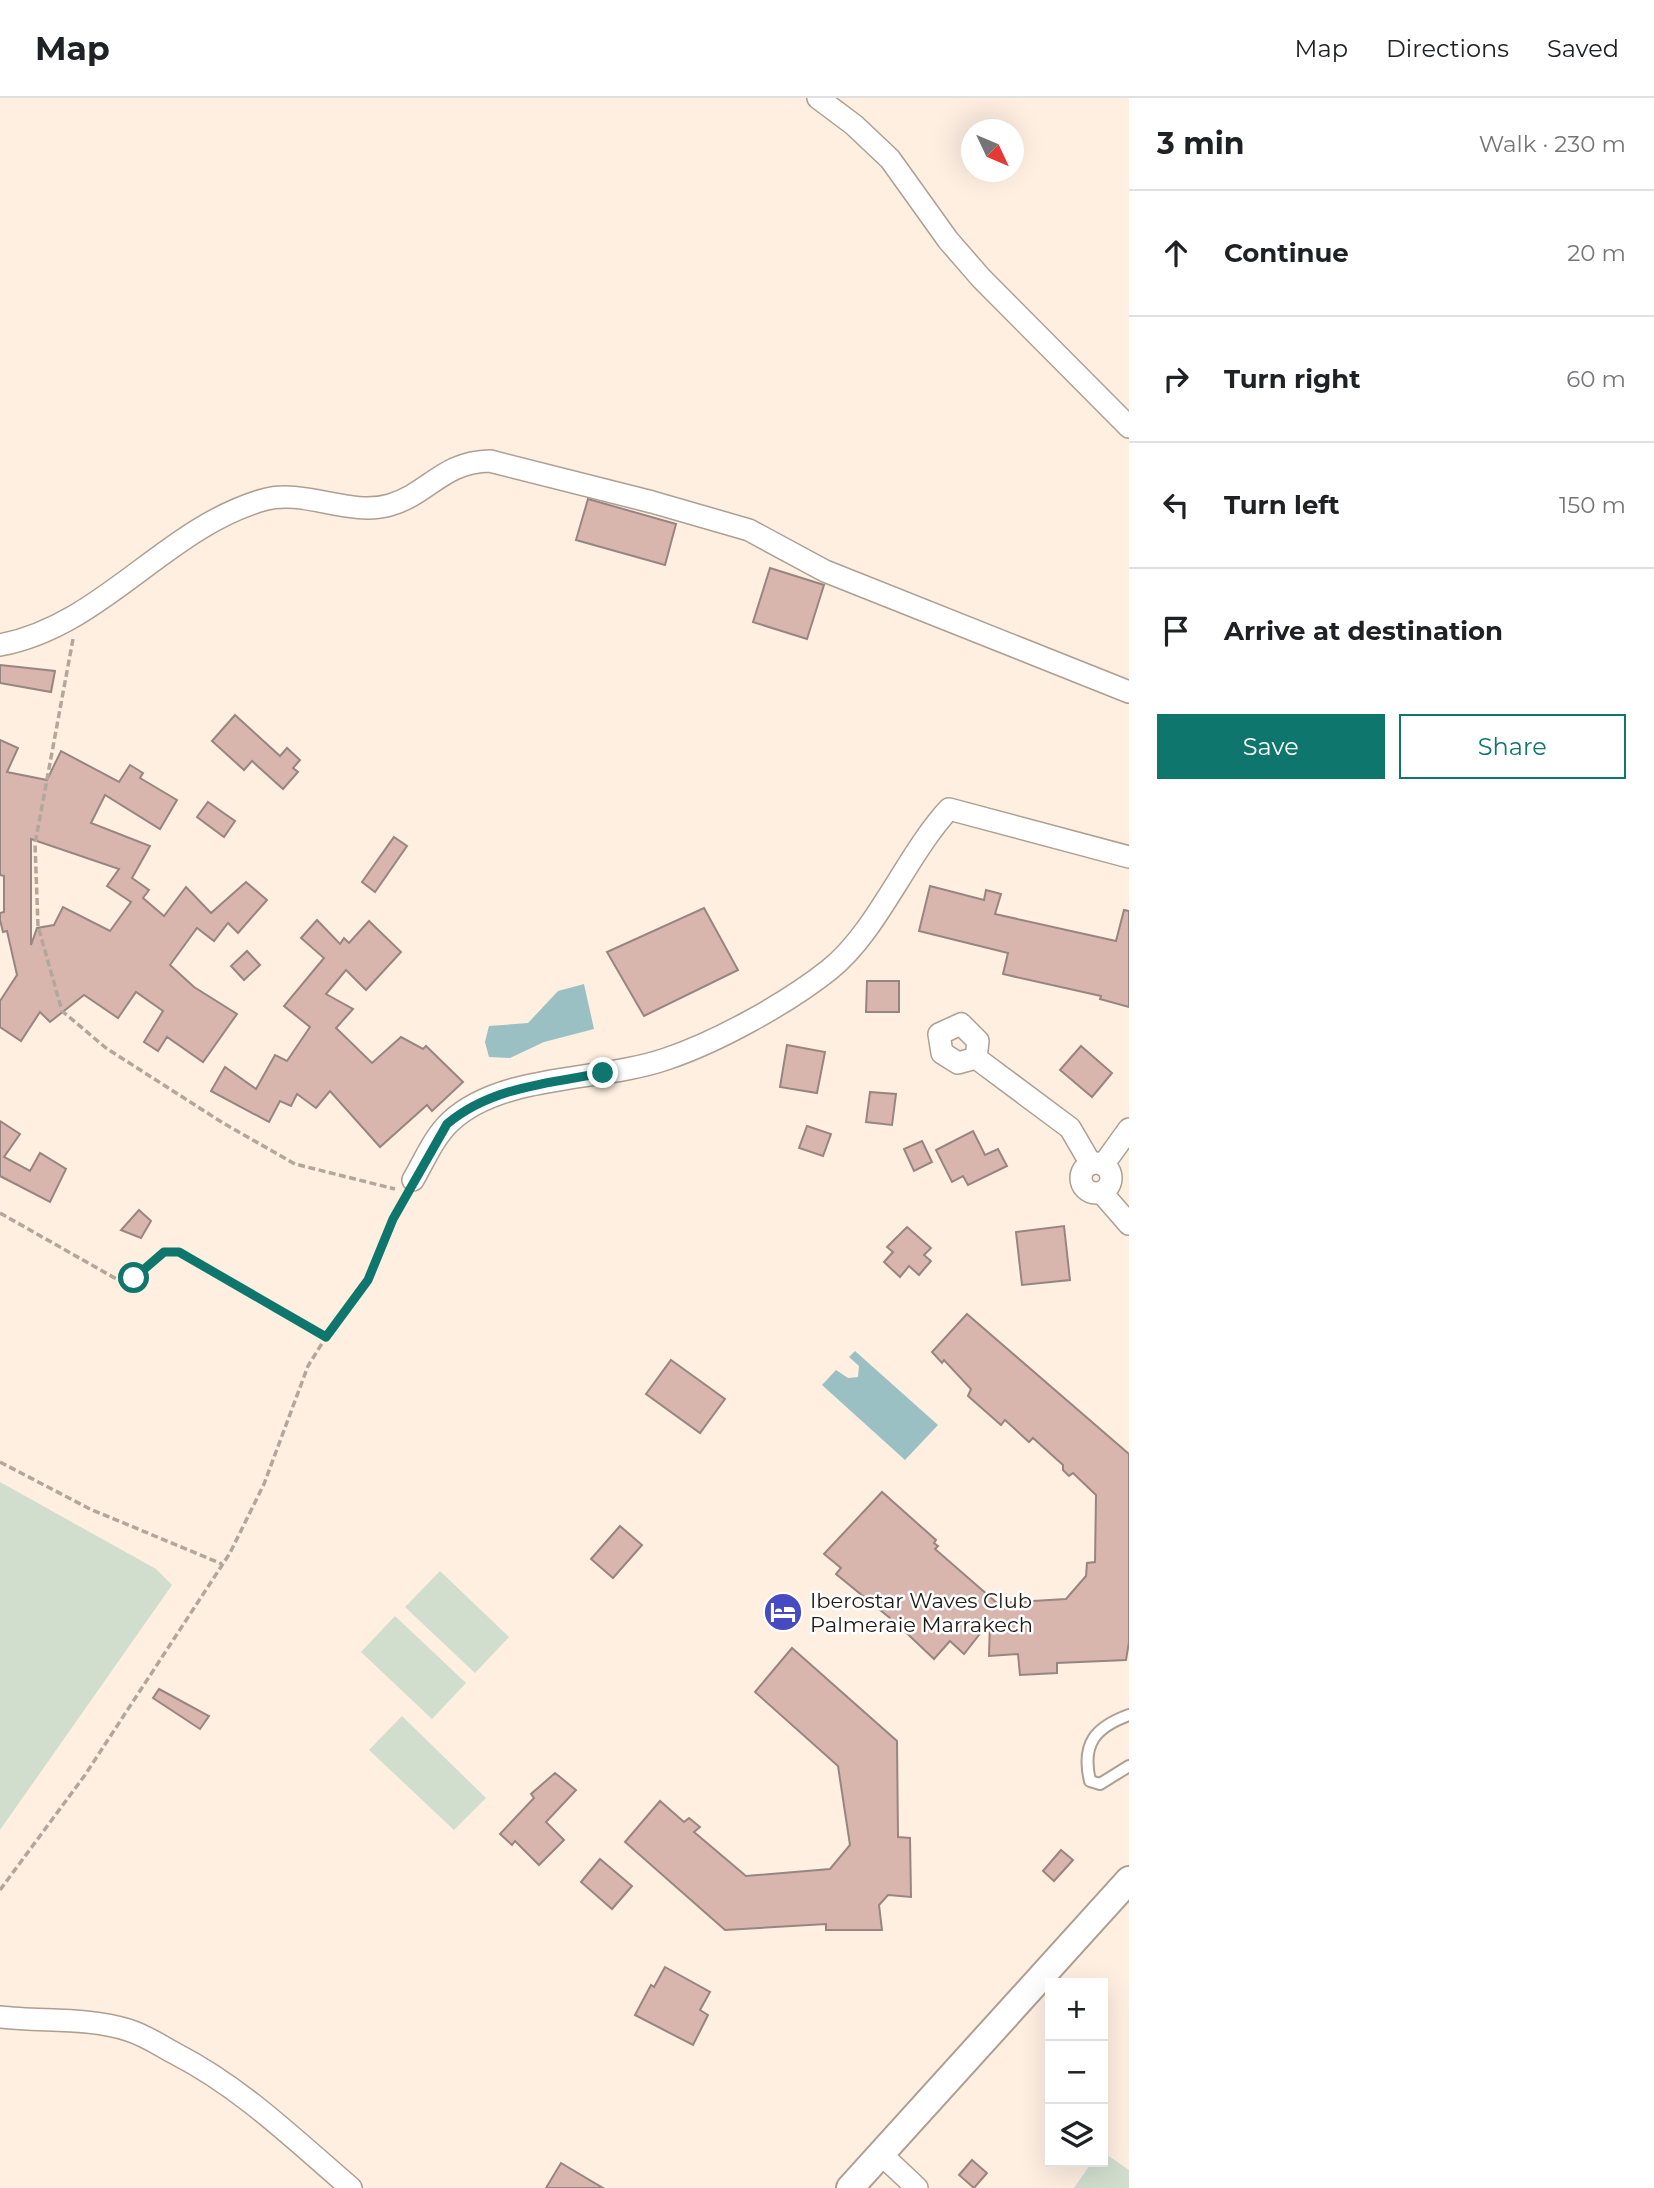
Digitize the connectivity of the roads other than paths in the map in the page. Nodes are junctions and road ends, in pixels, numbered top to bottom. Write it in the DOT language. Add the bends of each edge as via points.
graph roads {
  1 [pos="818,98"];
  2 [pos="1129,427"];
  3 [pos="0,645"];
  4 [pos="1129,692"];
  5 [pos="1129,857"];
  6 [pos="976,1058"];
  7 [pos="1129,1129"];
  8 [pos="1097,1164"];
  9 [pos="413,1180"];
  10 [pos="1129,1224"];
  11 [pos="1129,1715"];
  12 [pos="1129,1766"];
  13 [pos="1129,1880"];
  14 [pos="0,2017"];
  15 [pos="882,2155"];
  16 [pos="351,2188"];
  17 [pos="850,2188"];
  18 [pos="917,2188"];
  1 -- 2 [label="street" via="890,159 981,278"];
  3 -- 4 [label="street" via="38,635 77,616 207,526 265,499 378,508 401,501 467,462 490,461 748,530 825,571"];
  5 -- 9 [label="street" via="949,809 880,908 830,969 717,1038 665,1060 522,1088 478,1102 447,1124"];
  6 -- 8 [label="street" via="1070,1128"];
  7 -- 8 [label="street"];
  8 -- 10 [label="street" via="1083,1172 1082,1184 1090,1192 1102,1193"];
  11 -- 12 [label="lane" via="1104,1724 1087,1749 1086,1766 1090,1781 1100,1784"];
  13 -- 15 [label="street"];
  14 -- 16 [label="street" via="86,2021 147,2038 226,2082"];
  15 -- 17 [label="street"];
  15 -- 18 [label="street"];
}
